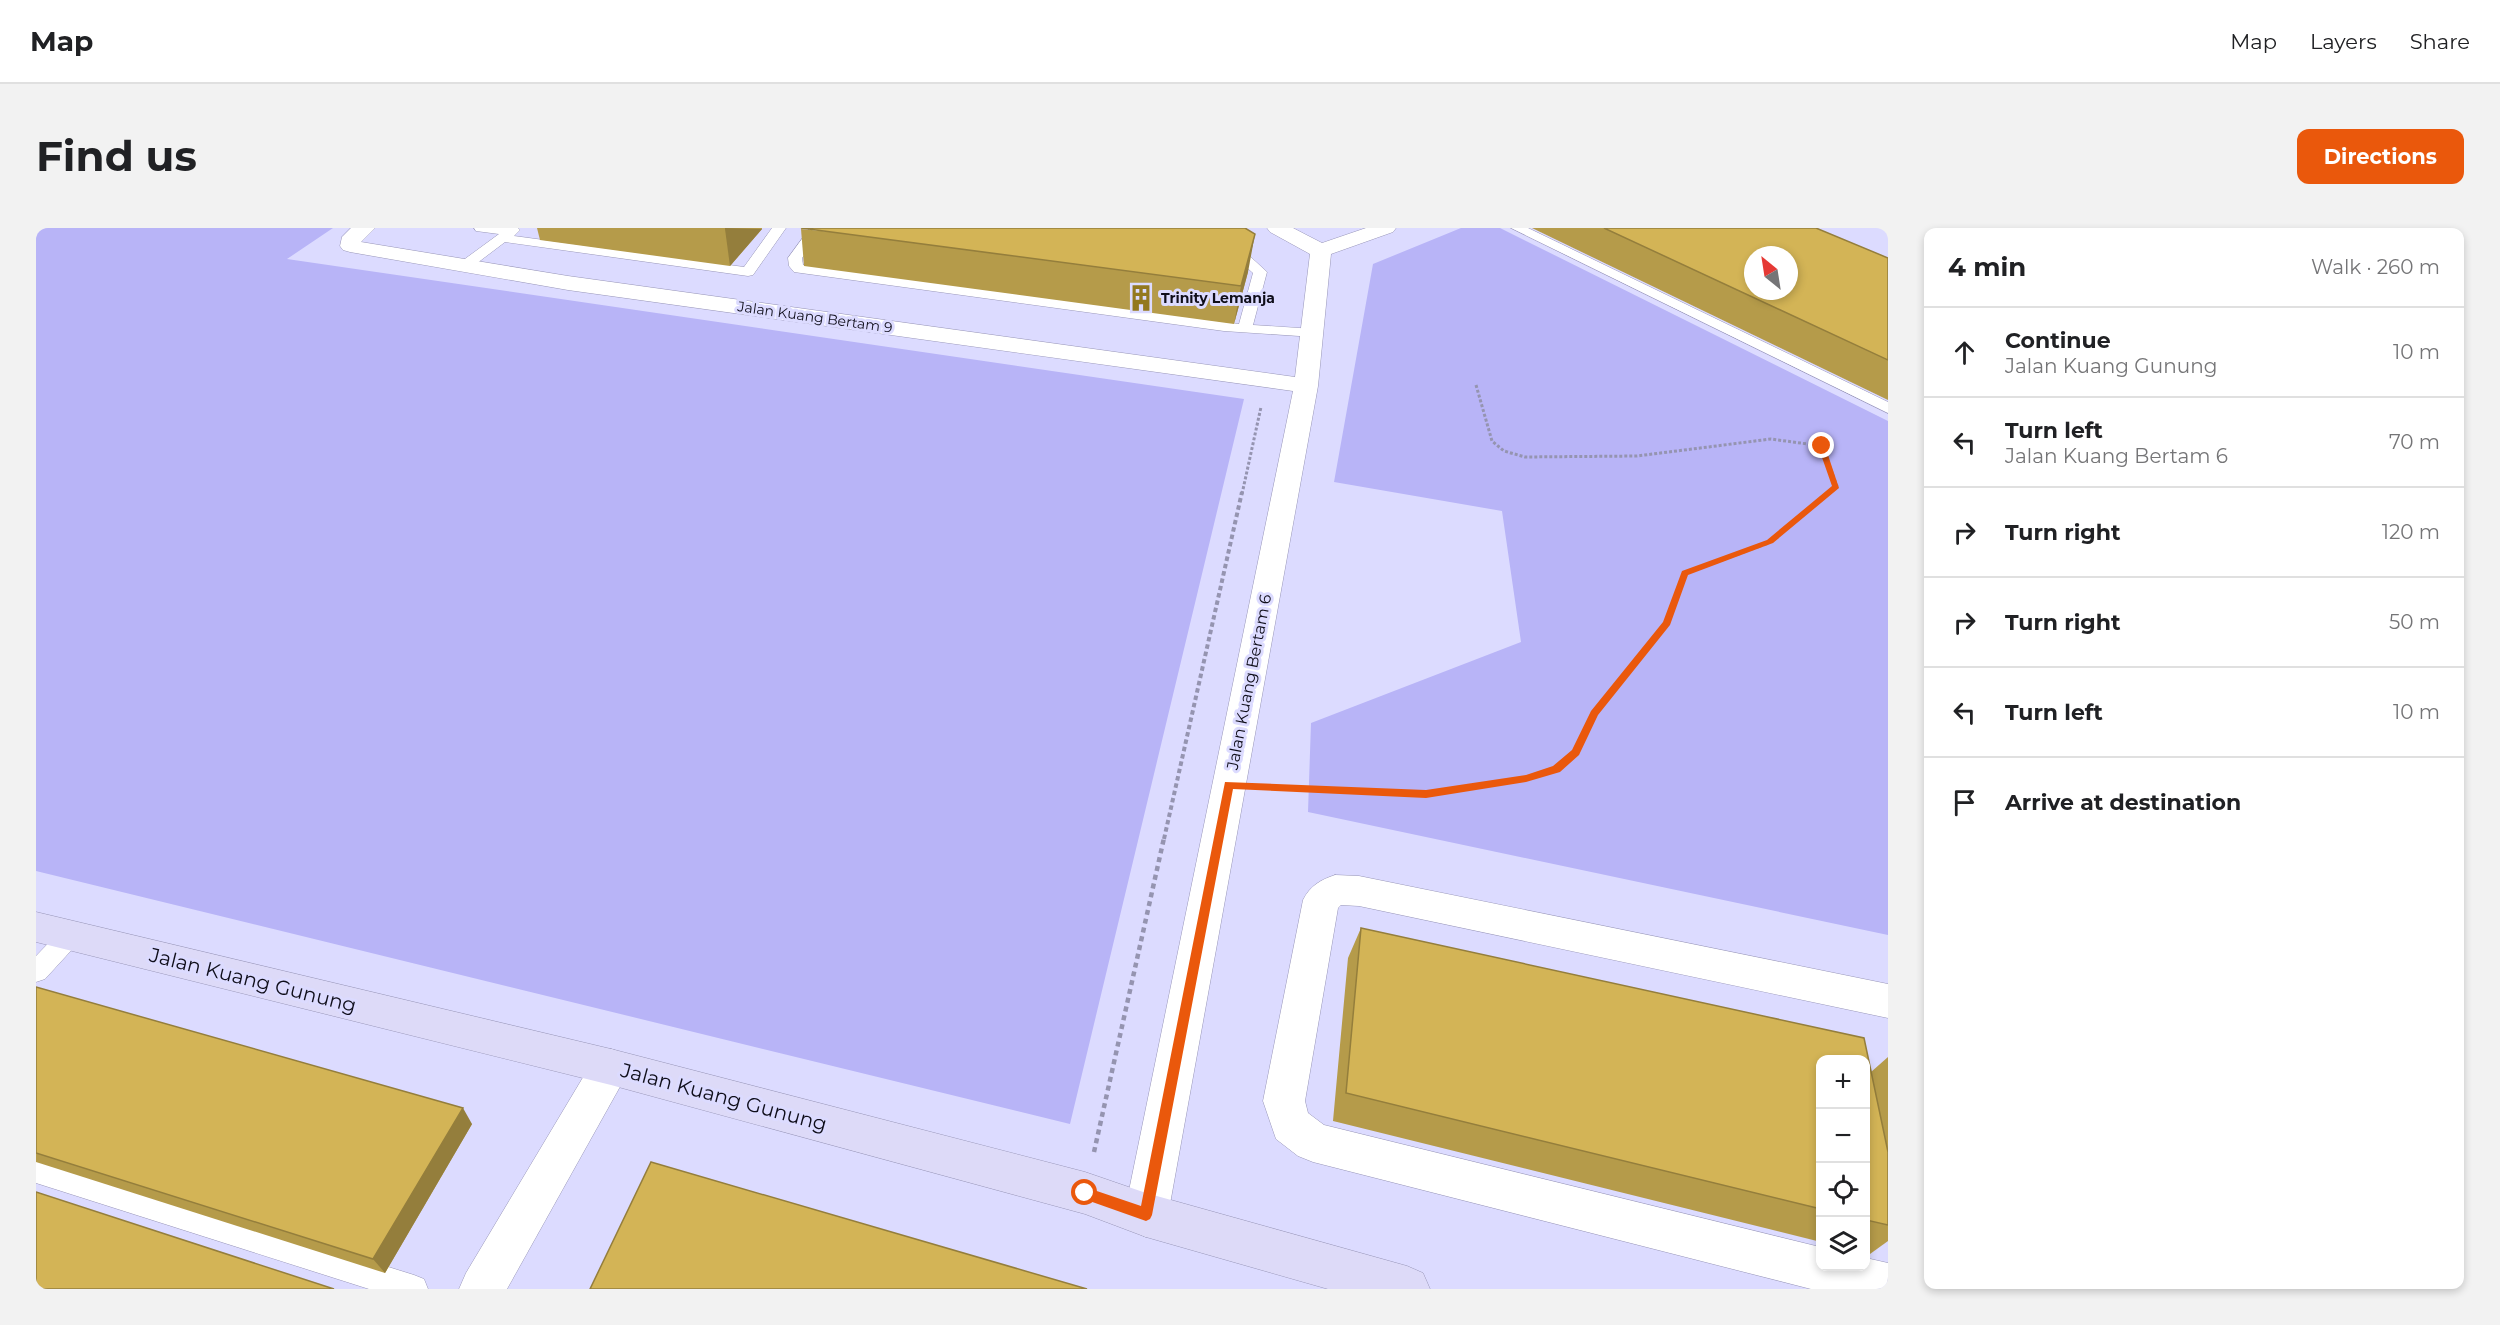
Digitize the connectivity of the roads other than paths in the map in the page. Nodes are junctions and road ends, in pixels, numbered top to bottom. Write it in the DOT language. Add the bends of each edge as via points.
graph roads {
  1 [pos="365,228"];
  2 [pos="481,228"];
  3 [pos="779,228"];
  4 [pos="817,228"];
  5 [pos="1205,228"];
  6 [pos="1277,228"];
  7 [pos="1386,228"];
  8 [pos="1518,228"];
  9 [pos="509,233"];
  10 [pos="1321,251"];
  11 [pos="463,267"];
  12 [pos="1245,328"];
  13 [pos="1314,333"];
  14 [pos="1306,386"];
  15 [pos="1888,408"];
  16 [pos="53,932"];
  17 [pos="36,972"];
  18 [pos="1888,1001"];
  19 [pos="611,1067"];
  20 [pos="36,1170"];
  21 [pos="1146,1215"];
  22 [pos="1888,1286"];
  23 [pos="414,1289"];
  24 [pos="482,1289"];
  25 [pos="1407,1289"];
  1 -- 11 [label="street, Jalan Kuang Bertam 9" via="352,237 350,246"];
  2 -- 9 [label="lane"];
  3 -- 9 [label="lane" via="748,272"];
  4 -- 12 [label="lane" via="795,258 799,269"];
  5 -- 12 [label="lane" via="1260,272"];
  6 -- 10 [label="street"];
  7 -- 10 [label="street"];
  8 -- 15 [label="lane"];
  9 -- 11 [label="lane"];
  10 -- 13 [label="street, Jalan Kuang Bertam 6"];
  11 -- 14 [label="street, Jalan Kuang Bertam 9"];
  12 -- 13 [label="lane"];
  13 -- 14 [label="street, Jalan Kuang Bertam 6"];
  14 -- 21 [label="street, Jalan Kuang Bertam 6"];
  16 -- 17 [label="lane"];
  16 -- 19 [label="street, Jalan Kuang Gunung"];
  18 -- 22 [label="street" via="1359,891 1335,890 1321,900 1284,1101 1291,1125 1313,1142"];
  19 -- 21 [label="street, Jalan Kuang Gunung" via="1085,1193"];
  19 -- 24 [label="street"];
  20 -- 23 [label="lane"];
  21 -- 25 [label="street, Jalan Kuang Gunung"];
}
